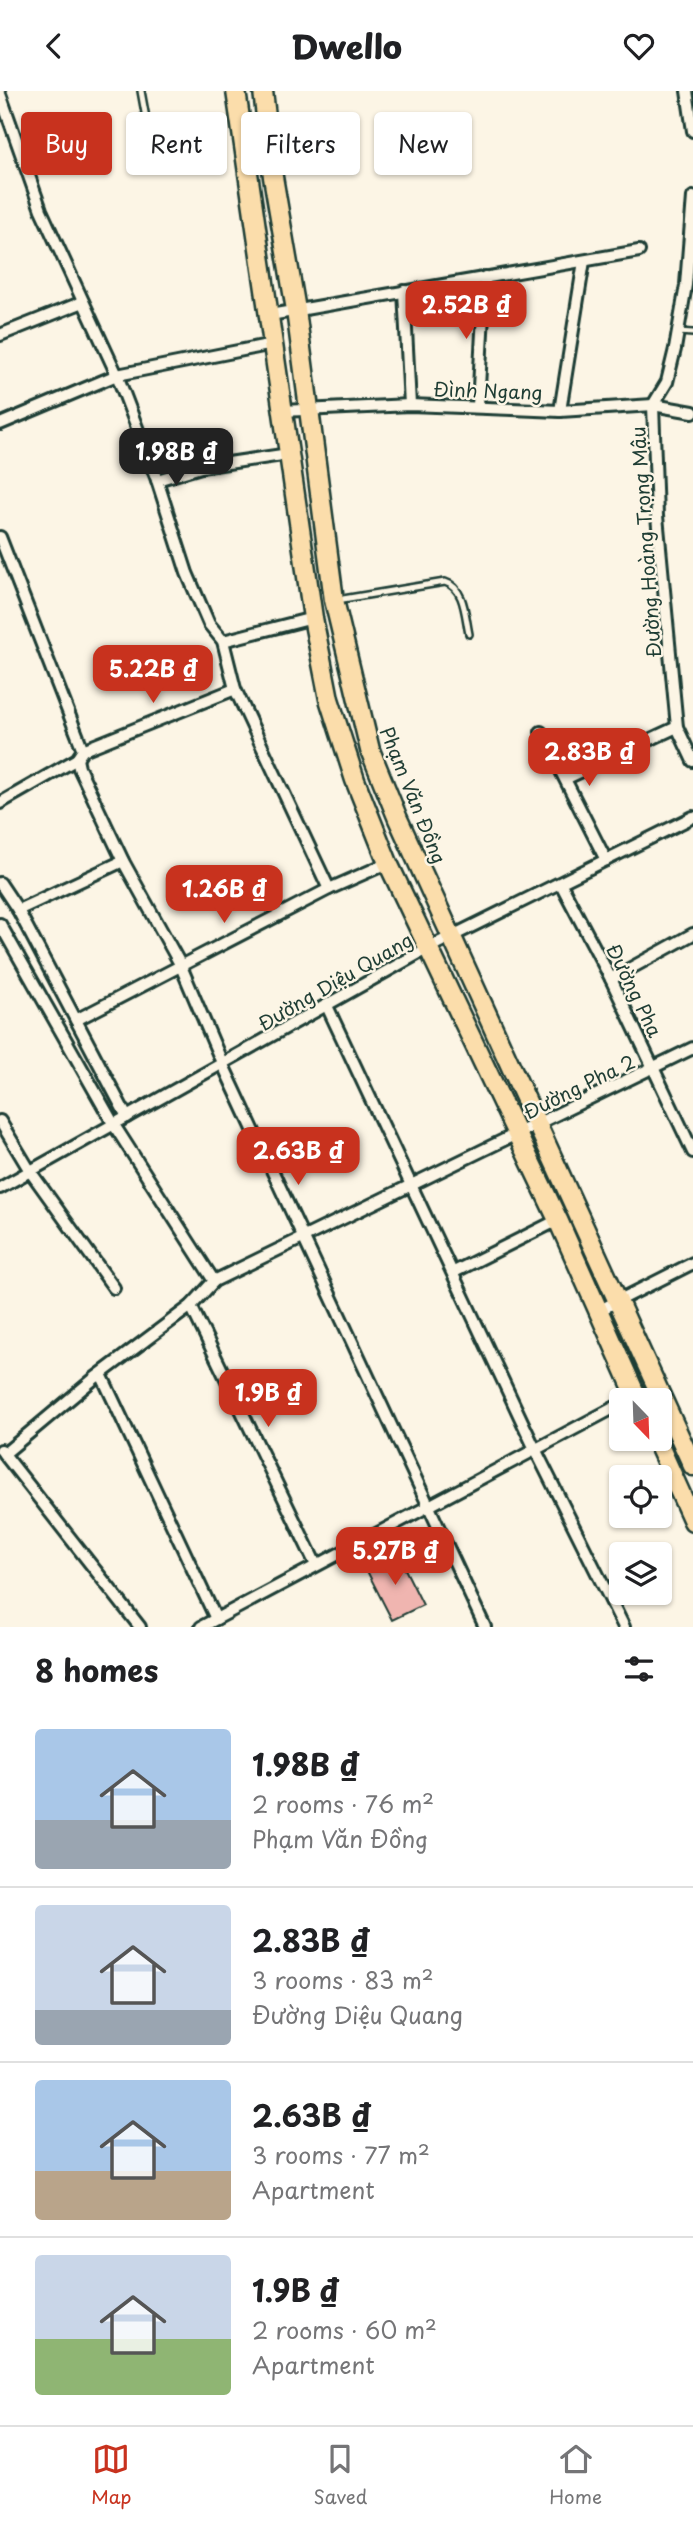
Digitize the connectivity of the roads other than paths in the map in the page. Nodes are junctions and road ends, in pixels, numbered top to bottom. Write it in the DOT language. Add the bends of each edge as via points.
graph roads {
  1 [pos="141,91"];
  2 [pos="236,91"];
  3 [pos="263,91"];
  4 [pos="687,91"];
  5 [pos="0,94"];
  6 [pos="145,112"];
  7 [pos="693,131"];
  8 [pos="693,197"];
  9 [pos="639,251"];
  10 [pos="584,261"];
  11 [pos="485,277"];
  12 [pos="404,291"];
  13 [pos="83,302"];
  14 [pos="296,310"];
  15 [pos="270,315"];
  16 [pos="678,332"];
  17 [pos="693,333"];
  18 [pos="0,335"];
  19 [pos="273,344"];
  20 [pos="117,375"];
  21 [pos="410,405"];
  22 [pos="653,405"];
  23 [pos="478,406"];
  24 [pos="308,409"];
  25 [pos="282,411"];
  26 [pos="560,411"];
  27 [pos="693,412"];
  28 [pos="0,424"];
  29 [pos="289,454"];
  30 [pos="157,480"];
  31 [pos="0,537"];
  32 [pos="334,600"];
  33 [pos="313,618"];
  34 [pos="470,634"];
  35 [pos="223,641"];
  36 [pos="235,689"];
  37 [pos="677,727"];
  38 [pos="541,732"];
  39 [pos="80,754"];
  40 [pos="693,761"];
  41 [pos="566,778"];
  42 [pos="0,803"];
  43 [pos="693,817"];
  44 [pos="606,860"];
  45 [pos="123,861"];
  46 [pos="388,863"];
  47 [pos="0,883"];
  48 [pos="561,884"];
  49 [pos="330,890"];
  50 [pos="18,910"];
  51 [pos="0,924"];
  52 [pos="693,934"];
  53 [pos="453,937"];
  54 [pos="430,947"];
  55 [pos="180,964"];
  56 [pos="611,979"];
  57 [pos="327,1006"];
  58 [pos="76,1020"];
  59 [pos="693,1048"];
  60 [pos="223,1065"];
  61 [pos="654,1069"];
  62 [pos="127,1117"];
  63 [pos="0,1121"];
  64 [pos="114,1125"];
  65 [pos="538,1126"];
  66 [pos="517,1136"];
  67 [pos="693,1152"];
  68 [pos="30,1171"];
  69 [pos="412,1183"];
  70 [pos="0,1188"];
  71 [pos="558,1220"];
  72 [pos="304,1237"];
  73 [pos="693,1263"];
  74 [pos="454,1272"];
  75 [pos="214,1281"];
  76 [pos="114,1288"];
  77 [pos="619,1300"];
  78 [pos="191,1305"];
  79 [pos="598,1311"];
  80 [pos="101,1374"];
  81 [pos="627,1388"];
  82 [pos="609,1411"];
  83 [pos="535,1449"];
  84 [pos="661,1451"];
  85 [pos="2,1452"];
  86 [pos="693,1466"];
  87 [pos="428,1505"];
  88 [pos="693,1521"];
  89 [pos="316,1565"];
  90 [pos="216,1619"];
  91 [pos="140,1627"];
  92 [pos="201,1627"];
  93 [pos="485,1627"];
  94 [pos="624,1627"];
  1 -- 6 [label="lane"];
  2 -- 15 [label="main road"];
  3 -- 14 [label="main road, Phạm Văn Đồng"];
  4 -- 7 [label="street"];
  5 -- 13 [label="street" via="41,210"];
  8 -- 16 [label="street, Đường Hoàng Trọng Mậu"];
  9 -- 10 [label="street"];
  10 -- 11 [label="street"];
  10 -- 26 [label="street"];
  11 -- 12 [label="street"];
  11 -- 23 [label="street"];
  12 -- 14 [label="street"];
  12 -- 21 [label="street"];
  13 -- 18 [label="street"];
  13 -- 20 [label="street"];
  14 -- 15 [label="street"];
  14 -- 24 [label="main road, Phạm Văn Đồng"];
  15 -- 19 [label="main road"];
  16 -- 17 [label="lane"];
  16 -- 22 [label="street, Đường Hoàng Trọng Mậu" via="667,382"];
  19 -- 20 [label="street"];
  19 -- 25 [label="main road"];
  20 -- 28 [label="street"];
  20 -- 30 [label="street"];
  21 -- 23 [label="street, Đình Ngang"];
  21 -- 24 [label="street, Đình Ngang"];
  22 -- 26 [label="street, Đình Ngang"];
  22 -- 27 [label="street, Đình Ngang"];
  22 -- 37 [label="street, Đường Hoàng Trọng Mậu" via="657,516"];
  23 -- 26 [label="street, Đình Ngang"];
  24 -- 25 [label="street, Đình Ngang"];
  24 -- 32 [label="main road, Phạm Văn Đồng"];
  25 -- 29 [label="main road"];
  29 -- 30 [label="street" via="201,467"];
  29 -- 33 [label="main road"];
  30 -- 35 [label="street" via="187,573 209,624"];
  31 -- 39 [label="street"];
  32 -- 34 [label="lane" via="445,582 460,594"];
  32 -- 53 [label="main road, Phạm Văn Đồng" via="370,750"];
  33 -- 35 [label="street"];
  33 -- 46 [label="main road" via="329,699"];
  35 -- 36 [label="street"];
  36 -- 39 [label="street"];
  36 -- 49 [label="street"];
  37 -- 40 [label="street, Đường Hoàng Trọng Mậu"];
  37 -- 41 [label="street"];
  38 -- 41 [label="street"];
  39 -- 42 [label="street"];
  39 -- 45 [label="street" via="79,768"];
  41 -- 44 [label="street"];
  43 -- 44 [label="street, Đường Diệu Quang"];
  44 -- 48 [label="street, Đường Diệu Quang"];
  45 -- 50 [label="street"];
  45 -- 55 [label="street"];
  46 -- 49 [label="street"];
  46 -- 54 [label="main road"];
  47 -- 50 [label="street"];
  48 -- 53 [label="street, Đường Diệu Quang"];
  48 -- 56 [label="street, Đường Pha"];
  49 -- 55 [label="street"];
  50 -- 58 [label="street"];
  51 -- 64 [label="street"];
  52 -- 56 [label="street"];
  53 -- 54 [label="street, Đường Diệu Quang"];
  53 -- 65 [label="main road, Phạm Văn Đồng"];
  54 -- 57 [label="street, Đường Diệu Quang"];
  54 -- 66 [label="main road"];
  55 -- 58 [label="street"];
  55 -- 60 [label="street"];
  56 -- 61 [label="street, Đường Pha"];
  57 -- 60 [label="street, Đường Diệu Quang"];
  57 -- 69 [label="street"];
  58 -- 62 [label="street"];
  59 -- 61 [label="street, Đường Pha 2"];
  60 -- 62 [label="street, Đường Diệu Quang"];
  60 -- 72 [label="street"];
  61 -- 65 [label="street, Đường Pha 2"];
  61 -- 67 [label="street, Đường Pha"];
  62 -- 64 [label="street, Đường Diệu Quang"];
  63 -- 68 [label="street"];
  64 -- 68 [label="street, Đường Diệu Quang"];
  64 -- 75 [label="street"];
  65 -- 66 [label="street, Đường Pha 2"];
  65 -- 77 [label="main road, Phạm Văn Đồng"];
  66 -- 69 [label="street, Đường Pha 2"];
  66 -- 71 [label="main road"];
  68 -- 70 [label="street, Đường Diệu Quang"];
  68 -- 76 [label="street"];
  69 -- 72 [label="street, Đường Pha 2"];
  69 -- 74 [label="street"];
  71 -- 74 [label="street"];
  71 -- 79 [label="main road"];
  72 -- 75 [label="street, Đường Pha 2"];
  72 -- 87 [label="street"];
  73 -- 77 [label="street"];
  74 -- 83 [label="street"];
  75 -- 78 [label="street"];
  77 -- 79 [label="street"];
  77 -- 86 [label="main road, Phạm Văn Đồng"];
  78 -- 80 [label="street"];
  78 -- 89 [label="street"];
  79 -- 81 [label="main road"];
  80 -- 85 [label="street"];
  80 -- 90 [label="street"];
  82 -- 83 [label="street"];
  83 -- 87 [label="street"];
  83 -- 94 [label="street"];
  84 -- 88 [label="main road"];
  85 -- 91 [label="street"];
  87 -- 89 [label="street"];
  87 -- 93 [label="street"];
  89 -- 90 [label="street"];
  90 -- 92 [label="street"];
}
